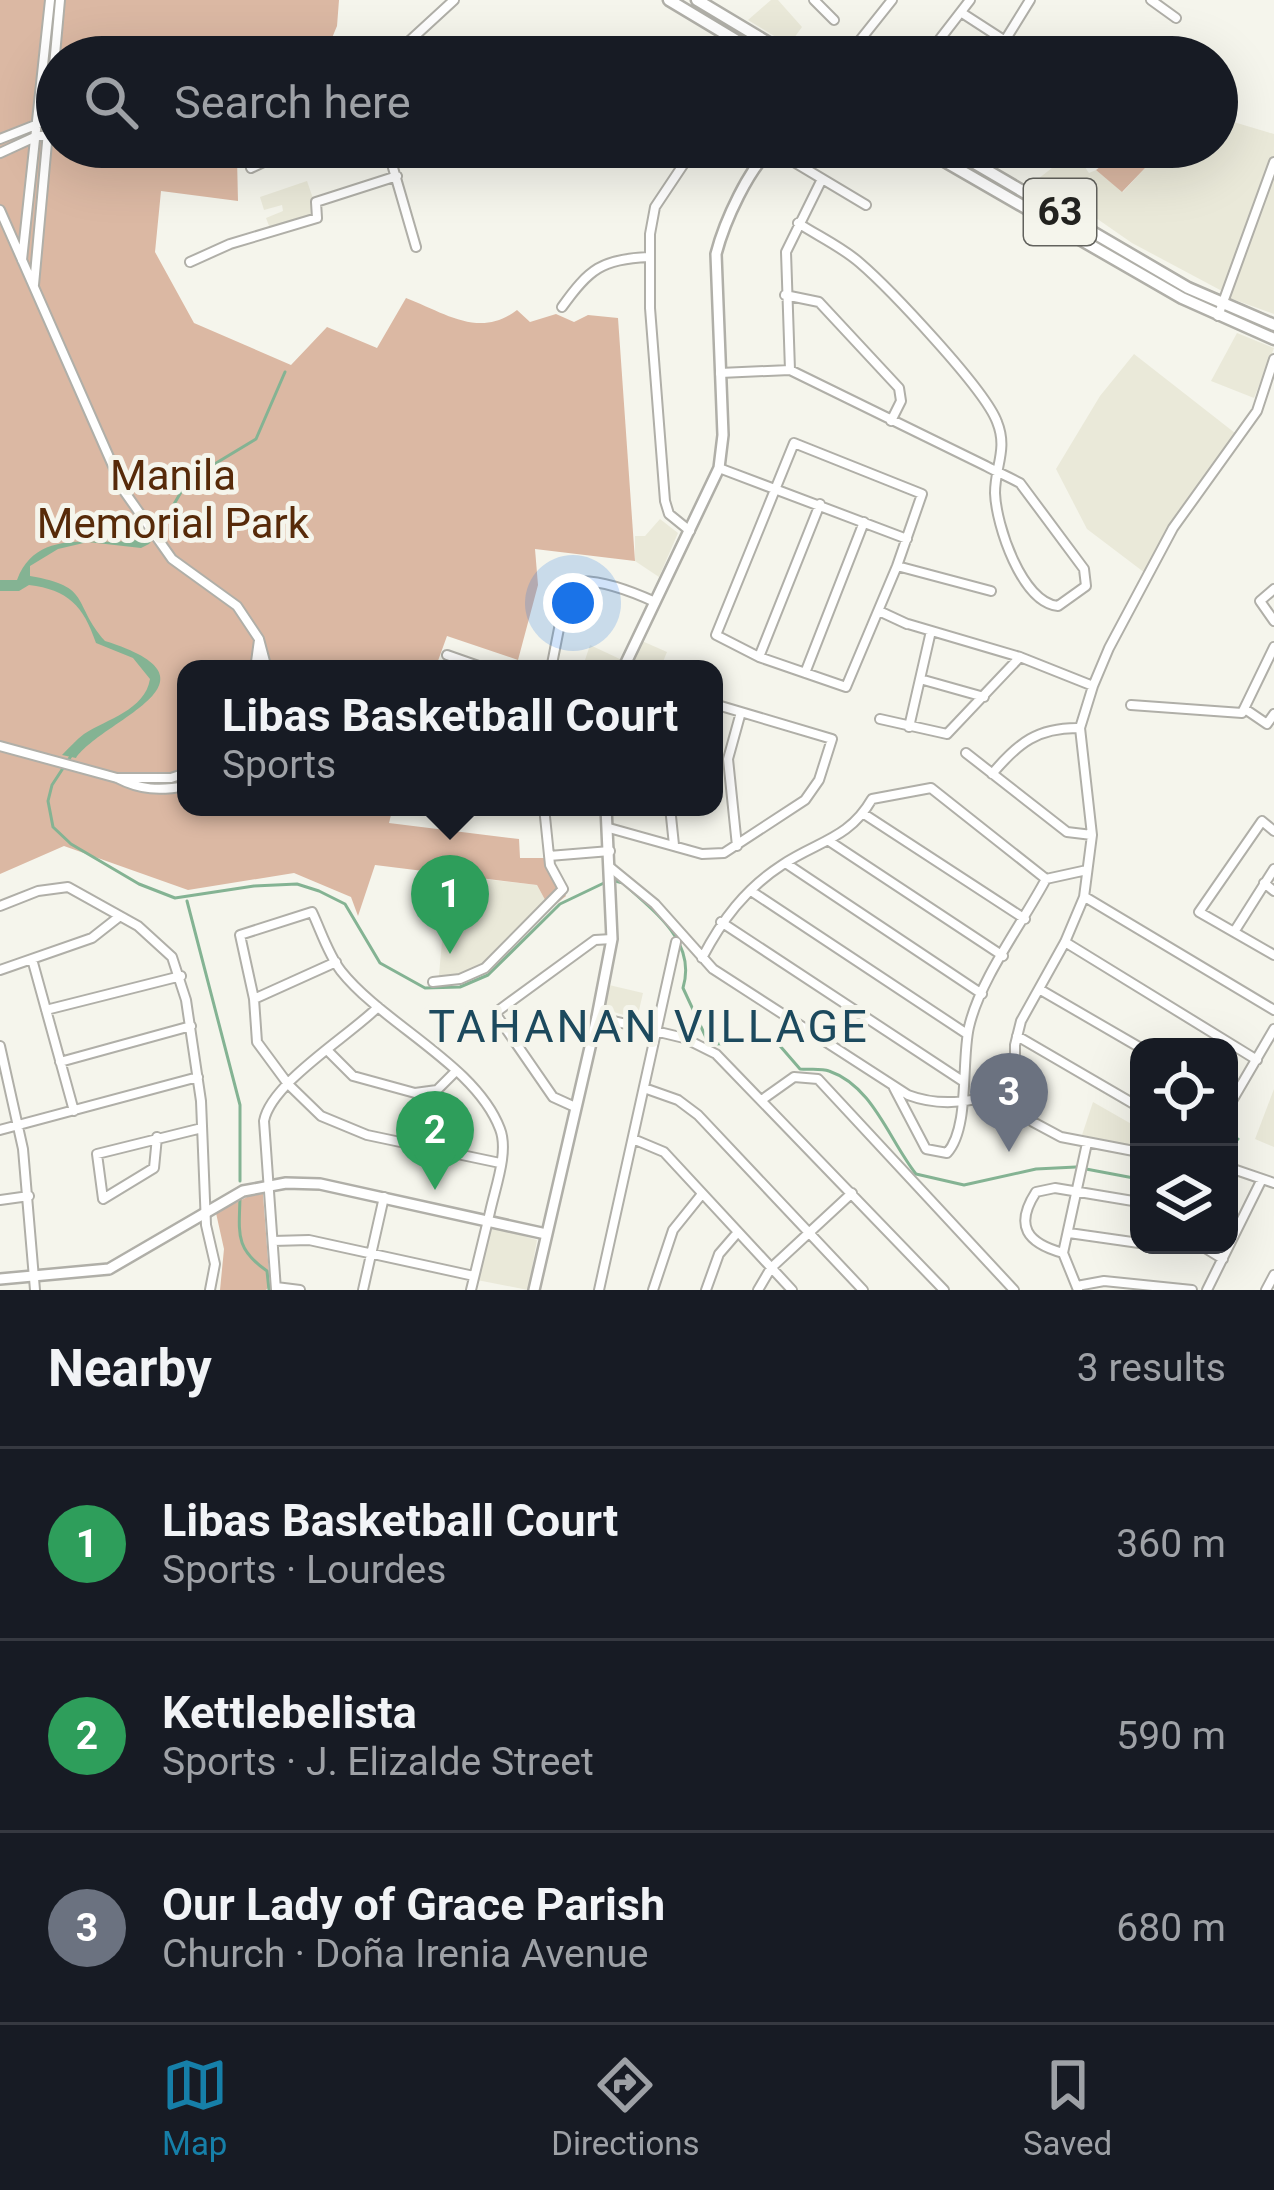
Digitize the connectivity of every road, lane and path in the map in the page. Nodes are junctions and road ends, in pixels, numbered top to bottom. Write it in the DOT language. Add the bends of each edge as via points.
graph roads {
  1 [pos="50,0"];
  2 [pos="61,0"];
  3 [pos="454,0"];
  4 [pos="669,0"];
  5 [pos="697,0"];
  6 [pos="892,0"];
  7 [pos="970,0"];
  8 [pos="1030,0"];
  9 [pos="817,1"];
  10 [pos="1157,2"];
  11 [pos="714,4"];
  12 [pos="962,14"];
  13 [pos="1176,18"];
  14 [pos="834,20"];
  15 [pos="47,36"];
  16 [pos="58,36"];
  17 [pos="415,36"];
  18 [pos="729,36"];
  19 [pos="761,36"];
  20 [pos="863,36"];
  21 [pos="944,36"];
  22 [pos="995,36"];
  23 [pos="1008,36"];
  24 [pos="36,123"];
  25 [pos="36,136"];
  26 [pos="0,139"];
  27 [pos="36,144"];
  28 [pos="0,153"];
  29 [pos="1274,162"];
  30 [pos="46,168"];
  31 [pos="394,168"];
  32 [pos="681,168"];
  33 [pos="758,168"];
  34 [pos="804,168"];
  35 [pos="959,168"];
  36 [pos="982,168"];
  37 [pos="397,176"];
  38 [pos="822,178"];
  39 [pos="866,205"];
  40 [pos="0,210"];
  41 [pos="798,224"];
  42 [pos="416,247"];
  43 [pos="648,256"];
  44 [pos="22,262"];
  45 [pos="190,262"];
  46 [pos="34,285"];
  47 [pos="785,295"];
  48 [pos="562,307"];
  49 [pos="1221,310"];
  50 [pos="1274,325"];
  51 [pos="1274,339"];
  52 [pos="1274,359"];
  53 [pos="790,370"];
  54 [pos="720,373"];
  55 [pos="891,421"];
  56 [pos="718,468"];
  57 [pos="999,472"];
  58 [pos="775,487"];
  59 [pos="820,504"];
  60 [pos="864,521"];
  61 [pos="689,531"];
  62 [pos="907,539"];
  63 [pos="897,566"];
  64 [pos="1274,590"];
  65 [pos="991,591"];
  66 [pos="655,602"];
  67 [pos="879,611"];
  68 [pos="1274,621"];
  69 [pos="931,631"];
  70 [pos="1274,647"];
  71 [pos="261,654"];
  72 [pos="447,655"];
  73 [pos="759,657"];
  74 [pos="1021,657"];
  75 [pos="259,660"];
  76 [pos="263,660"];
  77 [pos="461,660"];
  78 [pos="553,660"];
  79 [pos="629,660"];
  80 [pos="805,673"];
  81 [pos="920,679"];
  82 [pos="1094,686"];
  83 [pos="984,697"];
  84 [pos="1131,705"];
  85 [pos="723,707"];
  86 [pos="1244,711"];
  87 [pos="742,712"];
  88 [pos="1274,714"];
  89 [pos="880,719"];
  90 [pos="909,727"];
  91 [pos="1080,728"];
  92 [pos="0,746"];
  93 [pos="965,753"];
  94 [pos="177,774"];
  95 [pos="992,774"];
  96 [pos="134,781"];
  97 [pos="177,787"];
  98 [pos="864,814"];
  99 [pos="545,816"];
  100 [pos="608,816"];
  101 [pos="671,816"];
  102 [pos="609,828"];
  103 [pos="1274,831"];
  104 [pos="1092,835"];
  105 [pos="829,841"];
  106 [pos="674,845"];
  107 [pos="737,847"];
  108 [pos="610,850"];
  109 [pos="549,856"];
  110 [pos="786,863"];
  111 [pos="1274,869"];
  112 [pos="1087,870"];
  113 [pos="611,872"];
  114 [pos="1046,879"];
  115 [pos="1264,883"];
  116 [pos="751,891"];
  117 [pos="1274,891"];
  118 [pos="1084,897"];
  119 [pos="0,906"];
  120 [pos="120,916"];
  121 [pos="1024,920"];
  122 [pos="721,922"];
  123 [pos="1234,932"];
  124 [pos="611,939"];
  125 [pos="676,942"];
  126 [pos="1065,942"];
  127 [pos="1274,955"];
  128 [pos="1004,956"];
  129 [pos="702,958"];
  130 [pos="32,959"];
  131 [pos="336,962"];
  132 [pos="0,970"];
  133 [pos="181,976"];
  134 [pos="434,982"];
  135 [pos="1039,989"];
  136 [pos="982,994"];
  137 [pos="254,999"];
  138 [pos="379,1006"];
  139 [pos="46,1010"];
  140 [pos="1274,1010"];
  141 [pos="597,1017"];
  142 [pos="191,1026"];
  143 [pos="656,1030"];
  144 [pos="1274,1030"];
  145 [pos="967,1034"];
  146 [pos="1017,1036"];
  147 [pos="1130,1042"];
  148 [pos="0,1046"];
  149 [pos="328,1052"];
  150 [pos="1257,1060"];
  151 [pos="60,1062"];
  152 [pos="456,1071"];
  153 [pos="198,1077"];
  154 [pos="964,1082"];
  155 [pos="288,1084"];
  156 [pos="893,1087"];
  157 [pos="644,1088"];
  158 [pos="1015,1089"];
  159 [pos="1238,1090"];
  160 [pos="763,1099"];
  161 [pos="1130,1102"];
  162 [pos="961,1103"];
  163 [pos="575,1106"];
  164 [pos="74,1111"];
  165 [pos="20,1125"];
  166 [pos="202,1128"];
  167 [pos="0,1130"];
  168 [pos="157,1137"];
  169 [pos="632,1139"];
  170 [pos="1088,1143"];
  171 [pos="1130,1150"];
  172 [pos="500,1162"];
  173 [pos="1238,1171"];
  174 [pos="1262,1179"];
  175 [pos="1274,1184"];
  176 [pos="269,1185"];
  177 [pos="1076,1192"];
  178 [pos="852,1193"];
  179 [pos="702,1194"];
  180 [pos="29,1196"];
  181 [pos="384,1197"];
  182 [pos="0,1200"];
  183 [pos="1130,1201"];
  184 [pos="206,1210"];
  185 [pos="487,1221"];
  186 [pos="738,1232"];
  187 [pos="809,1233"];
  188 [pos="1069,1233"];
  189 [pos="546,1234"];
  190 [pos="273,1241"];
  191 [pos="1130,1243"];
  192 [pos="1064,1252"];
  193 [pos="371,1254"];
  194 [pos="1214,1254"];
  195 [pos="1222,1259"];
  196 [pos="771,1268"];
  197 [pos="1274,1275"];
  198 [pos="474,1276"];
  199 [pos="0,1279"];
  200 [pos="35,1283"];
  201 [pos="1077,1288"];
  202 [pos="276,1289"];
  203 [pos="210,1290"];
  204 [pos="300,1290"];
  205 [pos="363,1290"];
  206 [pos="471,1290"];
  207 [pos="533,1290"];
  208 [pos="599,1290"];
  209 [pos="653,1290"];
  210 [pos="706,1290"];
  211 [pos="758,1290"];
  212 [pos="791,1290"];
  213 [pos="863,1290"];
  214 [pos="944,1290"];
  215 [pos="1014,1290"];
  216 [pos="1192,1290"];
  217 [pos="1207,1290"];
  218 [pos="1267,1290"];
  1 -- 15 [label="street"];
  2 -- 16 [label="street"];
  3 -- 17 [label="street"];
  4 -- 18 [label="main road"];
  5 -- 11 [label="main road"];
  6 -- 20 [label="street"];
  7 -- 12 [label="street"];
  8 -- 23 [label="street"];
  9 -- 14 [label="street"];
  10 -- 13 [label="street"];
  11 -- 19 [label="main road"];
  12 -- 21 [label="street"];
  12 -- 22 [label="street"];
  24 -- 26 [label="street"];
  25 -- 28 [label="street"];
  27 -- 44 [label="street"];
  29 -- 49 [label="street"];
  30 -- 46 [label="street"];
  31 -- 37 [label="street"];
  32 -- 43 [label="street" via="656,207"];
  33 -- 54 [label="street" via="716,254"];
  34 -- 38 [label="street"];
  35 -- 49 [label="main road, 63"];
  36 -- 49 [label="main road, 63"];
  37 -- 42 [label="street"];
  37 -- 45 [label="street" via="316,202 317,218"];
  38 -- 39 [label="street"];
  38 -- 41 [label="street"];
  40 -- 44 [label="street"];
  41 -- 47 [label="street" via="786,252"];
  41 -- 57 [label="street" via="859,262 980,393 1003,443"];
  43 -- 48 [label="street" via="601,265"];
  43 -- 61 [label="street" via="664,502"];
  44 -- 46 [label="street"];
  46 -- 71 [label="street" via="124,491 179,566 237,606"];
  47 -- 53 [label="street"];
  47 -- 55 [label="street" via="820,302 898,388"];
  49 -- 50 [label="main road, 63"];
  49 -- 51 [label="main road, 63"];
  52 -- 82 [label="street" via="1254,410 1173,528"];
  53 -- 54 [label="street"];
  53 -- 55 [label="street"];
  54 -- 56 [label="street"];
  55 -- 57 [label="street"];
  56 -- 58 [label="street"];
  56 -- 61 [label="street"];
  57 -- 57 [label="street" via="995,499 1016,566 1034,593 1063,604 1083,591 1084,569 1029,491"];
  58 -- 59 [label="street"];
  58 -- 62 [label="street" via="794,443 920,491"];
  58 -- 73 [label="street" via="716,635"];
  59 -- 60 [label="street"];
  59 -- 73 [label="street"];
  60 -- 62 [label="street"];
  60 -- 80 [label="street"];
  61 -- 66 [label="street"];
  62 -- 63 [label="street"];
  63 -- 65 [label="street"];
  63 -- 67 [label="street"];
  64 -- 68 [label="street" via="1260,602"];
  66 -- 78 [label="street" via="568,583"];
  66 -- 79 [label="street"];
  67 -- 69 [label="street"];
  67 -- 80 [label="street" via="846,687"];
  69 -- 74 [label="street"];
  69 -- 81 [label="street"];
  70 -- 86 [label="street"];
  71 -- 75 [label="street"];
  71 -- 76 [label="street"];
  72 -- 77 [label="street"];
  73 -- 80 [label="street"];
  74 -- 82 [label="street"];
  74 -- 83 [label="street"];
  81 -- 83 [label="street"];
  81 -- 90 [label="street"];
  82 -- 91 [label="street"];
  83 -- 90 [label="street" via="947,734"];
  84 -- 86 [label="street"];
  85 -- 87 [label="street"];
  86 -- 88 [label="street" via="1267,724"];
  87 -- 107 [label="street" via="728,759"];
  87 -- 107 [label="street" via="832,739 814,789"];
  89 -- 90 [label="street"];
  91 -- 95 [label="street" via="1024,739"];
  91 -- 104 [label="street"];
  92 -- 96 [label="street"];
  93 -- 95 [label="street"];
  94 -- 96 [label="street"];
  95 -- 104 [label="street" via="1067,832"];
  96 -- 97 [label="street"];
  98 -- 105 [label="street"];
  98 -- 114 [label="street" via="872,799 931,788"];
  98 -- 121 [label="street"];
  99 -- 109 [label="street"];
  100 -- 102 [label="street"];
  101 -- 106 [label="street"];
  102 -- 106 [label="street"];
  102 -- 108 [label="street"];
  103 -- 123 [label="street" via="1262,821 1199,912"];
  104 -- 112 [label="street"];
  105 -- 110 [label="street"];
  105 -- 128 [label="street"];
  106 -- 107 [label="street" via="710,854"];
  108 -- 109 [label="street"];
  108 -- 113 [label="street"];
  109 -- 134 [label="street" via="563,889 545,909 480,972"];
  110 -- 116 [label="street"];
  110 -- 136 [label="street"];
  111 -- 115 [label="street"];
  112 -- 114 [label="street"];
  112 -- 118 [label="street"];
  113 -- 124 [label="street"];
  113 -- 129 [label="street" via="656,904"];
  114 -- 121 [label="street"];
  115 -- 117 [label="street"];
  115 -- 123 [label="street"];
  116 -- 122 [label="street"];
  116 -- 145 [label="street"];
  118 -- 126 [label="street"];
  118 -- 140 [label="street"];
  119 -- 120 [label="street" via="68,887"];
  120 -- 130 [label="street" via="92,938"];
  120 -- 133 [label="street" via="160,942"];
  121 -- 128 [label="street"];
  122 -- 129 [label="street"];
  122 -- 154 [label="street"];
  123 -- 127 [label="street"];
  124 -- 141 [label="street"];
  124 -- 163 [label="street" via="595,940 495,1013 553,1097"];
  125 -- 143 [label="street"];
  126 -- 135 [label="street"];
  126 -- 150 [label="street"];
  128 -- 136 [label="street"];
  129 -- 156 [label="street"];
  130 -- 132 [label="street"];
  130 -- 139 [label="street"];
  131 -- 137 [label="street"];
  131 -- 137 [label="street" via="312,912 240,935"];
  131 -- 138 [label="street"];
  133 -- 139 [label="street"];
  133 -- 142 [label="street"];
  135 -- 146 [label="street"];
  135 -- 147 [label="street"];
  136 -- 145 [label="street"];
  137 -- 155 [label="street" via="257,1042"];
  138 -- 149 [label="street"];
  138 -- 152 [label="street"];
  139 -- 151 [label="street"];
  141 -- 143 [label="street"];
  141 -- 163 [label="street"];
  142 -- 151 [label="street"];
  142 -- 153 [label="street"];
  143 -- 157 [label="street"];
  143 -- 160 [label="street" via="716,1054"];
  144 -- 150 [label="street"];
  145 -- 154 [label="street"];
  146 -- 158 [label="street"];
  146 -- 161 [label="street"];
  148 -- 165 [label="street"];
  149 -- 152 [label="street" via="352,1076 415,1093 437,1090"];
  149 -- 155 [label="street"];
  150 -- 159 [label="street"];
  151 -- 164 [label="street"];
  152 -- 172 [label="street" via="501,1129"];
  153 -- 164 [label="street"];
  153 -- 166 [label="street"];
  154 -- 162 [label="street"];
  155 -- 172 [label="street" via="321,1116 350,1130"];
  155 -- 176 [label="street" via="264,1121"];
  156 -- 162 [label="street" via="921,1100"];
  156 -- 162 [label="street" via="926,1150 952,1148"];
  157 -- 169 [label="street"];
  157 -- 187 [label="street" via="698,1115"];
  158 -- 162 [label="street"];
  158 -- 170 [label="street" via="1044,1130"];
  160 -- 178 [label="street"];
  160 -- 215 [label="street" via="794,1077 818,1079"];
  163 -- 189 [label="street"];
  164 -- 165 [label="street"];
  165 -- 167 [label="street"];
  165 -- 180 [label="street"];
  166 -- 168 [label="street"];
  166 -- 184 [label="street"];
  168 -- 168 [label="street" via="97,1154 103,1199 154,1168"];
  169 -- 179 [label="street" via="664,1151"];
  169 -- 208 [label="street"];
  170 -- 171 [label="street"];
  170 -- 177 [label="street"];
  172 -- 185 [label="street"];
  173 -- 174 [label="street"];
  174 -- 175 [label="street"];
  174 -- 195 [label="street"];
  176 -- 181 [label="street" via="320,1184"];
  176 -- 184 [label="street"];
  176 -- 190 [label="street"];
  177 -- 183 [label="street"];
  177 -- 188 [label="street"];
  177 -- 192 [label="street" via="1036,1192 1025,1219 1036,1244"];
  178 -- 187 [label="street"];
  178 -- 214 [label="street"];
  179 -- 186 [label="street"];
  179 -- 209 [label="street" via="673,1230"];
  180 -- 182 [label="street"];
  180 -- 200 [label="street"];
  181 -- 185 [label="street"];
  181 -- 193 [label="street"];
  184 -- 200 [label="street" via="110,1269"];
  184 -- 203 [label="street" via="215,1264"];
  185 -- 189 [label="street"];
  185 -- 198 [label="street"];
  186 -- 196 [label="street"];
  186 -- 210 [label="street" via="719,1254"];
  187 -- 196 [label="street"];
  187 -- 213 [label="street"];
  188 -- 191 [label="street"];
  188 -- 192 [label="street"];
  189 -- 207 [label="street"];
  190 -- 193 [label="street"];
  190 -- 202 [label="street"];
  192 -- 201 [label="street"];
  193 -- 198 [label="street"];
  193 -- 205 [label="street"];
  194 -- 195 [label="street"];
  195 -- 217 [label="street"];
  196 -- 211 [label="street"];
  196 -- 212 [label="street"];
  197 -- 218 [label="street"];
  198 -- 206 [label="street"];
  199 -- 200 [label="street"];
  201 -- 216 [label="street" via="1104,1282"];
  202 -- 204 [label="street"];
}
